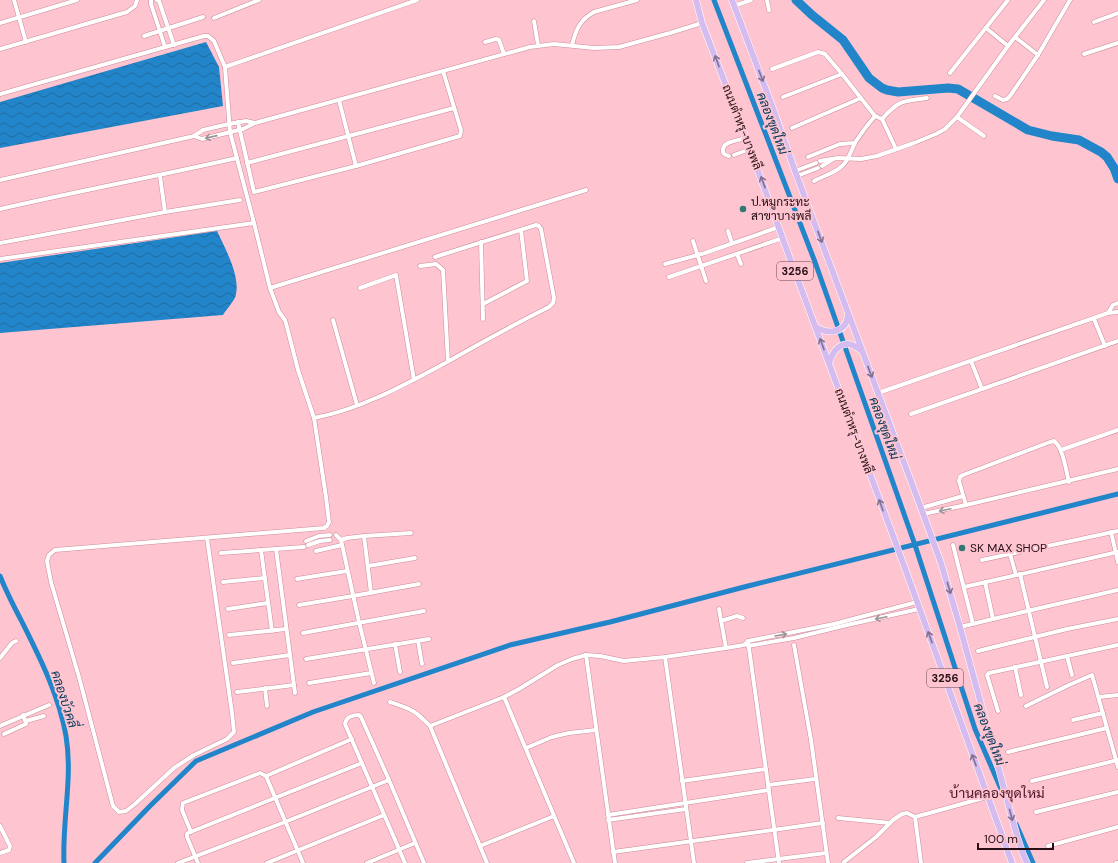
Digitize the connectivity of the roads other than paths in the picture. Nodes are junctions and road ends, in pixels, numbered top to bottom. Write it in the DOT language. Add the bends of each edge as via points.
graph roads {
  1 [pos="14,0"];
  2 [pos="77,0"];
  3 [pos="137,0"];
  4 [pos="160,0"];
  5 [pos="259,0"];
  6 [pos="417,0"];
  7 [pos="637,0"];
  8 [pos="696,0"];
  9 [pos="751,0"];
  10 [pos="767,0"];
  11 [pos="1008,0"];
  12 [pos="1044,0"];
  13 [pos="1070,0"];
  14 [pos="151,2"];
  15 [pos="733,3"];
  16 [pos="769,10"];
  17 [pos="1118,13"];
  18 [pos="19,17"];
  19 [pos="203,17"];
  20 [pos="214,18"];
  21 [pos="534,21"];
  22 [pos="0,22"];
  23 [pos="1094,22"];
  24 [pos="702,23"];
  25 [pos="986,28"];
  26 [pos="169,29"];
  27 [pos="160,31"];
  28 [pos="144,36"];
  29 [pos="1015,37"];
  30 [pos="26,42"];
  31 [pos="485,42"];
  32 [pos="1118,44"];
  33 [pos="174,45"];
  34 [pos="538,45"];
  35 [pos="572,45"];
  36 [pos="1008,46"];
  37 [pos="165,47"];
  38 [pos="0,49"];
  39 [pos="504,54"];
  40 [pos="1084,54"];
  41 [pos="1038,55"];
  42 [pos="225,67"];
  43 [pos="772,69"];
  44 [pos="443,71"];
  45 [pos="950,73"];
  46 [pos="842,74"];
  47 [pos="0,94"];
  48 [pos="995,96"];
  49 [pos="783,97"];
  50 [pos="861,98"];
  51 [pos="927,98"];
  52 [pos="340,100"];
  53 [pos="454,108"];
  54 [pos="875,116"];
  55 [pos="957,118"];
  56 [pos="882,119"];
  57 [pos="238,122"];
  58 [pos="254,123"];
  59 [pos="229,124"];
  60 [pos="792,128"];
  61 [pos="240,130"];
  62 [pos="230,132"];
  63 [pos="349,135"];
  64 [pos="194,136"];
  65 [pos="984,136"];
  66 [pos="746,138"];
  67 [pos="855,143"];
  68 [pos="750,149"];
  69 [pos="896,149"];
  70 [pos="808,157"];
  71 [pos="237,158"];
  72 [pos="849,158"];
  73 [pos="833,159"];
  74 [pos="247,163"];
  75 [pos="356,166"];
  76 [pos="796,173"];
  77 [pos="160,176"];
  78 [pos="0,180"];
  79 [pos="814,180"];
  80 [pos="586,190"];
  81 [pos="240,200"];
  82 [pos="0,209"];
  83 [pos="165,212"];
  84 [pos="254,223"];
  85 [pos="779,227"];
  86 [pos="521,230"];
  87 [pos="728,231"];
  88 [pos="783,238"];
  89 [pos="693,241"];
  90 [pos="480,242"];
  91 [pos="0,243"];
  92 [pos="732,243"];
  93 [pos="737,254"];
  94 [pos="698,255"];
  95 [pos="435,257"];
  96 [pos="0,259"];
  97 [pos="665,264"];
  98 [pos="741,264"];
  99 [pos="420,266"];
  100 [pos="701,267"];
  101 [pos="670,277"];
  102 [pos="706,281"];
  103 [pos="270,288"];
  104 [pos="360,288"];
  105 [pos="1118,302"];
  106 [pos="483,304"];
  107 [pos="1118,312"];
  108 [pos="848,313"];
  109 [pos="1108,313"];
  110 [pos="483,319"];
  111 [pos="1094,319"];
  112 [pos="333,320"];
  113 [pos="816,327"];
  114 [pos="1118,341"];
  115 [pos="1105,346"];
  116 [pos="862,351"];
  117 [pos="448,361"];
  118 [pos="971,361"];
  119 [pos="829,363"];
  120 [pos="414,380"];
  121 [pos="982,389"];
  122 [pos="878,393"];
  123 [pos="357,405"];
  124 [pos="911,414"];
  125 [pos="314,418"];
  126 [pos="1118,430"];
  127 [pos="1061,450"];
  128 [pos="1118,469"];
  129 [pos="1069,482"];
  130 [pos="963,496"];
  131 [pos="966,506"];
  132 [pos="922,511"];
  133 [pos="316,528"];
  134 [pos="1118,531"];
  135 [pos="411,532"];
  136 [pos="1111,532"];
  137 [pos="364,536"];
  138 [pos="208,538"];
  139 [pos="320,538"];
  140 [pos="335,538"];
  141 [pos="342,545"];
  142 [pos="953,545"];
  143 [pos="276,549"];
  144 [pos="261,550"];
  145 [pos="316,551"];
  146 [pos="1117,552"];
  147 [pos="221,553"];
  148 [pos="1010,554"];
  149 [pos="416,558"];
  150 [pos="982,560"];
  151 [pos="1118,562"];
  152 [pos="368,566"];
  153 [pos="347,571"];
  154 [pos="1018,575"];
  155 [pos="265,578"];
  156 [pos="297,579"];
  157 [pos="223,582"];
  158 [pos="985,582"];
  159 [pos="418,584"];
  160 [pos="964,587"];
  161 [pos="1118,590"];
  162 [pos="371,593"];
  163 [pos="353,596"];
  164 [pos="917,602"];
  165 [pos="268,603"];
  166 [pos="299,605"];
  167 [pos="228,609"];
  168 [pos="719,609"];
  169 [pos="919,609"];
  170 [pos="1028,610"];
  171 [pos="424,611"];
  172 [pos="743,618"];
  173 [pos="993,619"];
  174 [pos="1118,619"];
  175 [pos="721,621"];
  176 [pos="359,622"];
  177 [pos="973,624"];
  178 [pos="960,627"];
  179 [pos="286,629"];
  180 [pos="272,631"];
  181 [pos="303,633"];
  182 [pos="229,635"];
  183 [pos="1035,637"];
  184 [pos="429,639"];
  185 [pos="16,641"];
  186 [pos="418,641"];
  187 [pos="748,641"];
  188 [pos="395,644"];
  189 [pos="744,645"];
  190 [pos="794,645"];
  191 [pos="1118,645"];
  192 [pos="749,647"];
  193 [pos="726,648"];
  194 [pos="365,649"];
  195 [pos="978,651"];
  196 [pos="290,655"];
  197 [pos="586,655"];
  198 [pos="1068,656"];
  199 [pos="665,657"];
  200 [pos="0,658"];
  201 [pos="306,659"];
  202 [pos="1041,662"];
  203 [pos="232,663"];
  204 [pos="422,664"];
  205 [pos="1015,667"];
  206 [pos="400,672"];
  207 [pos="371,673"];
  208 [pos="1072,676"];
  209 [pos="309,683"];
  210 [pos="374,683"];
  211 [pos="294,685"];
  212 [pos="1047,686"];
  213 [pos="265,688"];
  214 [pos="237,692"];
  215 [pos="295,693"];
  216 [pos="1021,695"];
  217 [pos="1118,695"];
  218 [pos="504,697"];
  219 [pos="1099,698"];
  220 [pos="390,702"];
  221 [pos="49,704"];
  222 [pos="267,706"];
  223 [pos="1026,706"];
  224 [pos="998,711"];
  225 [pos="1103,713"];
  226 [pos="23,715"];
  227 [pos="44,716"];
  228 [pos="1073,720"];
  229 [pos="26,721"];
  230 [pos="0,726"];
  231 [pos="430,726"];
  232 [pos="1107,728"];
  233 [pos="596,730"];
  234 [pos="4,734"];
  235 [pos="352,739"];
  236 [pos="526,748"];
  237 [pos="1008,752"];
  238 [pos="1117,760"];
  239 [pos="362,763"];
  240 [pos="1118,768"];
  241 [pos="766,769"];
  242 [pos="266,776"];
  243 [pos="815,779"];
  244 [pos="389,780"];
  245 [pos="682,781"];
  246 [pos="1032,781"];
  247 [pos="373,788"];
  248 [pos="768,788"];
  249 [pos="1118,792"];
  250 [pos="987,796"];
  251 [pos="275,798"];
  252 [pos="685,802"];
  253 [pos="686,809"];
  254 [pos="1036,812"];
  255 [pos="384,815"];
  256 [pos="608,815"];
  257 [pos="554,816"];
  258 [pos="915,817"];
  259 [pos="838,818"];
  260 [pos="608,820"];
  261 [pos="286,822"];
  262 [pos="822,822"];
  263 [pos="890,823"];
  264 [pos="0,826"];
  265 [pos="1118,827"];
  266 [pos="774,829"];
  267 [pos="191,832"];
  268 [pos="691,840"];
  269 [pos="415,843"];
  270 [pos="480,846"];
  271 [pos="1048,846"];
  272 [pos="298,850"];
  273 [pos="399,850"];
  274 [pos="613,852"];
  275 [pos="0,853"];
  276 [pos="826,853"];
  277 [pos="195,856"];
  278 [pos="778,861"];
  279 [pos="844,862"];
  280 [pos="178,863"];
  281 [pos="198,863"];
  282 [pos="267,863"];
  283 [pos="303,863"];
  284 [pos="367,863"];
  285 [pos="405,863"];
  286 [pos="424,863"];
  287 [pos="487,863"];
  288 [pos="574,863"];
  289 [pos="615,863"];
  290 [pos="694,863"];
  291 [pos="747,863"];
  292 [pos="828,863"];
  293 [pos="921,863"];
  294 [pos="1012,863"];
  295 [pos="1026,863"];
  1 -- 18 [label="street"];
  2 -- 18 [label="street"];
  3 -- 30 [label="street" via="135,6 127,12"];
  4 -- 14 [label="street"];
  4 -- 26 [label="street"];
  5 -- 20 [label="street"];
  6 -- 42 [label="street"];
  7 -- 35 [label="street" via="588,16 575,32"];
  8 -- 24 [label="main road, ถนนตำหรุ-บางพลี / 3256"];
  9 -- 15 [label="street"];
  10 -- 16 [label="street"];
  11 -- 25 [label="street"];
  12 -- 29 [label="street"];
  13 -- 41 [label="street"];
  14 -- 27 [label="street"];
  15 -- 76 [label="main road, 3256, one-way"];
  17 -- 23 [label="street"];
  18 -- 22 [label="street"];
  18 -- 30 [label="street"];
  19 -- 26 [label="street"];
  21 -- 34 [label="street"];
  24 -- 35 [label="street" via="619,47 594,48"];
  66 -- 24 [label="main road, ถนนตำหรุ-บางพลี / 3256, one-way"];
  25 -- 36 [label="street"];
  25 -- 45 [label="street"];
  26 -- 27 [label="street"];
  26 -- 33 [label="street"];
  27 -- 28 [label="street"];
  27 -- 37 [label="street"];
  29 -- 36 [label="street"];
  29 -- 41 [label="street"];
  30 -- 38 [label="street"];
  31 -- 39 [label="street" via="499,40"];
  32 -- 40 [label="street"];
  33 -- 37 [label="street"];
  33 -- 42 [label="street" via="208,36 214,41"];
  34 -- 35 [label="street"];
  34 -- 39 [label="street"];
  36 -- 55 [label="street"];
  37 -- 47 [label="street"];
  39 -- 44 [label="street"];
  41 -- 48 [label="street" via="1007,99"];
  42 -- 59 [label="street"];
  43 -- 46 [label="street" via="818,52 825,54"];
  44 -- 52 [label="street"];
  44 -- 53 [label="street"];
  46 -- 49 [label="street"];
  46 -- 50 [label="street"];
  50 -- 54 [label="street"];
  50 -- 60 [label="street"];
  51 -- 56 [label="street" via="900,103"];
  52 -- 58 [label="street"];
  52 -- 63 [label="street"];
  53 -- 63 [label="street"];
  53 -- 75 [label="street" via="461,130 458,137"];
  54 -- 56 [label="street"];
  54 -- 67 [label="street"];
  55 -- 65 [label="street"];
  55 -- 69 [label="street" via="936,134"];
  56 -- 69 [label="street"];
  57 -- 58 [label="street"];
  57 -- 59 [label="street"];
  57 -- 61 [label="street"];
  58 -- 61 [label="street"];
  59 -- 62 [label="street"];
  59 -- 64 [label="street" via="203,130"];
  61 -- 62 [label="street"];
  61 -- 74 [label="street"];
  62 -- 64 [label="street, one-way" via="202,139"];
  62 -- 71 [label="street"];
  63 -- 74 [label="street"];
  63 -- 75 [label="street"];
  64 -- 78 [label="street"];
  66 -- 68 [label="main road, ถนนตำหรุ-บางพลี / 3256"];
  66 -- 68 [label="street" via="724,145 723,152 731,155"];
  67 -- 70 [label="street" via="840,144"];
  67 -- 72 [label="street"];
  85 -- 68 [label="main road, ถนนตำหรุ-บางพลี / 3256, one-way"];
  69 -- 72 [label="street" via="877,156"];
  71 -- 77 [label="street"];
  71 -- 84 [label="street"];
  72 -- 73 [label="street"];
  72 -- 79 [label="street" via="837,170"];
  73 -- 76 [label="street" via="818,162"];
  73 -- 76 [label="street" via="820,167"];
  74 -- 75 [label="street" via="254,192"];
  76 -- 108 [label="main road, 3256, one-way"];
  77 -- 82 [label="street"];
  77 -- 83 [label="street"];
  80 -- 103 [label="street"];
  81 -- 83 [label="street"];
  83 -- 91 [label="street"];
  84 -- 96 [label="street"];
  84 -- 103 [label="street"];
  85 -- 88 [label="main road, ถนนตำหรุ-บางพลี / 3256"];
  85 -- 92 [label="street"];
  86 -- 90 [label="street"];
  86 -- 106 [label="street" via="527,281"];
  86 -- 117 [label="street" via="536,225 541,229 553,303"];
  87 -- 92 [label="street"];
  88 -- 93 [label="street"];
  88 -- 113 [label="main road, ถนนตำหรุ-บางพลี / 3256"];
  89 -- 94 [label="street"];
  90 -- 95 [label="street"];
  90 -- 106 [label="street"];
  92 -- 94 [label="street"];
  93 -- 98 [label="street"];
  93 -- 100 [label="street"];
  94 -- 97 [label="street"];
  94 -- 100 [label="street"];
  99 -- 117 [label="street" via="436,264 443,270"];
  100 -- 101 [label="street"];
  100 -- 102 [label="street"];
  103 -- 125 [label="street" via="277,308 285,320"];
  104 -- 120 [label="street" via="396,275"];
  105 -- 109 [label="street"];
  106 -- 110 [label="street"];
  107 -- 109 [label="street"];
  108 -- 113 [label="main road" via="845,326 838,330 829,332"];
  108 -- 116 [label="main road, 3256"];
  109 -- 111 [label="street"];
  111 -- 115 [label="street"];
  111 -- 118 [label="street"];
  112 -- 123 [label="street"];
  119 -- 113 [label="main road, ถนนตำหรุ-บางพลี / 3256, one-way"];
  114 -- 115 [label="street"];
  115 -- 121 [label="street"];
  116 -- 119 [label="main road" via="848,344 836,349"];
  116 -- 122 [label="main road, 3256, one-way"];
  117 -- 120 [label="street"];
  118 -- 121 [label="street"];
  118 -- 122 [label="street"];
  164 -- 119 [label="main road, ถนนตำหรุ-บางพลี / 3256, one-way"];
  120 -- 123 [label="street"];
  121 -- 124 [label="street"];
  122 -- 132 [label="main road, 3256"];
  123 -- 125 [label="street"];
  125 -- 133 [label="street" via="329,522 324,528"];
  126 -- 127 [label="street"];
  127 -- 129 [label="street"];
  127 -- 130 [label="street" via="1057,443 1050,442 962,475 958,480"];
  128 -- 129 [label="street"];
  129 -- 131 [label="street"];
  130 -- 131 [label="street"];
  130 -- 132 [label="street"];
  131 -- 132 [label="street, one-way"];
  132 -- 178 [label="main road, 3256, one-way"];
  133 -- 138 [label="street"];
  133 -- 139 [label="street"];
  134 -- 136 [label="street"];
  135 -- 137 [label="street"];
  136 -- 146 [label="street"];
  136 -- 148 [label="street"];
  137 -- 140 [label="street"];
  137 -- 152 [label="street"];
  138 -- 138 [label="street" via="54,550 47,561 112,806 119,812 126,811 135,804 174,768 227,739 234,732"];
  139 -- 140 [label="street"];
  139 -- 143 [label="street" via="296,547"];
  140 -- 141 [label="street"];
  141 -- 145 [label="street"];
  141 -- 153 [label="street"];
  142 -- 160 [label="street"];
  143 -- 144 [label="street"];
  143 -- 179 [label="street"];
  144 -- 147 [label="street"];
  144 -- 155 [label="street"];
  146 -- 151 [label="street"];
  146 -- 154 [label="street"];
  148 -- 150 [label="street"];
  148 -- 154 [label="street"];
  149 -- 152 [label="street"];
  152 -- 162 [label="street"];
  153 -- 156 [label="street"];
  153 -- 163 [label="street"];
  154 -- 158 [label="street"];
  154 -- 170 [label="street"];
  155 -- 157 [label="street"];
  155 -- 165 [label="street"];
  158 -- 160 [label="street"];
  158 -- 173 [label="street"];
  159 -- 162 [label="street"];
  160 -- 177 [label="street"];
  161 -- 170 [label="street"];
  162 -- 163 [label="street"];
  163 -- 166 [label="street"];
  163 -- 176 [label="street"];
  164 -- 169 [label="main road, ถนนตำหรุ-บางพลี / 3256"];
  187 -- 164 [label="street, one-way" via="834,624"];
  165 -- 167 [label="street"];
  165 -- 180 [label="street"];
  168 -- 175 [label="street"];
  169 -- 192 [label="street, one-way"];
  250 -- 169 [label="main road, ถนนตำหรุ-บางพลี / 3256, one-way"];
  170 -- 173 [label="street"];
  170 -- 183 [label="street"];
  171 -- 176 [label="street"];
  172 -- 175 [label="street" via="737,616"];
  173 -- 177 [label="street"];
  174 -- 183 [label="street"];
  175 -- 193 [label="street"];
  176 -- 181 [label="street"];
  176 -- 194 [label="street"];
  177 -- 178 [label="street"];
  178 -- 295 [label="main road, 3256, one-way"];
  179 -- 180 [label="street"];
  179 -- 196 [label="street"];
  180 -- 182 [label="street"];
  183 -- 195 [label="street"];
  183 -- 202 [label="street"];
  184 -- 186 [label="street"];
  185 -- 200 [label="street"];
  186 -- 188 [label="street"];
  186 -- 204 [label="street"];
  187 -- 189 [label="street"];
  187 -- 192 [label="street"];
  188 -- 194 [label="street"];
  188 -- 206 [label="street"];
  189 -- 192 [label="street"];
  189 -- 193 [label="street"];
  190 -- 243 [label="street" via="811,740"];
  191 -- 198 [label="street"];
  192 -- 241 [label="street"];
  193 -- 199 [label="street"];
  194 -- 201 [label="street"];
  194 -- 207 [label="street"];
  196 -- 203 [label="street"];
  196 -- 211 [label="street"];
  197 -- 199 [label="street" via="624,661"];
  197 -- 218 [label="street" via="558,665"];
  197 -- 233 [label="street"];
  198 -- 202 [label="street"];
  198 -- 208 [label="street"];
  199 -- 245 [label="street"];
  202 -- 205 [label="street"];
  202 -- 212 [label="street"];
  205 -- 216 [label="street"];
  205 -- 224 [label="street" via="987,675"];
  207 -- 209 [label="street"];
  207 -- 210 [label="street"];
  211 -- 213 [label="street"];
  211 -- 215 [label="street"];
  213 -- 214 [label="street"];
  213 -- 222 [label="street"];
  217 -- 219 [label="street"];
  218 -- 231 [label="street"];
  218 -- 236 [label="street"];
  219 -- 223 [label="street" via="1091,675"];
  219 -- 225 [label="street"];
  220 -- 231 [label="street" via="411,709"];
  221 -- 226 [label="street"];
  225 -- 228 [label="street"];
  225 -- 232 [label="street"];
  226 -- 229 [label="street"];
  226 -- 230 [label="street"];
  227 -- 229 [label="street"];
  229 -- 234 [label="street" via="26,724"];
  231 -- 270 [label="street"];
  232 -- 237 [label="street"];
  232 -- 238 [label="street"];
  233 -- 236 [label="street" via="552,737"];
  233 -- 256 [label="street"];
  235 -- 239 [label="street"];
  235 -- 242 [label="street"];
  235 -- 244 [label="street" via="345,724 349,717 359,715"];
  236 -- 257 [label="street"];
  238 -- 240 [label="street"];
  238 -- 246 [label="street"];
  239 -- 247 [label="street"];
  239 -- 251 [label="street"];
  241 -- 245 [label="street"];
  241 -- 248 [label="street"];
  242 -- 251 [label="street"];
  242 -- 267 [label="street" via="260,773 183,803 182,810"];
  243 -- 248 [label="street"];
  243 -- 262 [label="street"];
  244 -- 247 [label="street"];
  244 -- 269 [label="street"];
  245 -- 252 [label="street"];
  247 -- 255 [label="street"];
  247 -- 261 [label="street"];
  248 -- 252 [label="street"];
  248 -- 266 [label="street"];
  249 -- 254 [label="street"];
  250 -- 258 [label="street"];
  250 -- 294 [label="main road, ถนนตำหรุ-บางพลี / 3256"];
  251 -- 261 [label="street"];
  251 -- 267 [label="street"];
  252 -- 253 [label="street"];
  252 -- 256 [label="street"];
  253 -- 260 [label="street"];
  253 -- 268 [label="street"];
  255 -- 272 [label="street"];
  255 -- 273 [label="street"];
  256 -- 260 [label="street"];
  257 -- 270 [label="street"];
  257 -- 288 [label="street"];
  258 -- 263 [label="street" via="902,814"];
  258 -- 293 [label="street"];
  259 -- 263 [label="street"];
  260 -- 274 [label="street"];
  261 -- 272 [label="street"];
  261 -- 277 [label="street"];
  262 -- 266 [label="street"];
  262 -- 276 [label="street"];
  263 -- 279 [label="street"];
  264 -- 275 [label="street" via="10,846 9,850"];
  265 -- 271 [label="street"];
  266 -- 268 [label="street"];
  266 -- 278 [label="street"];
  267 -- 277 [label="street" via="187,834"];
  268 -- 274 [label="street"];
  268 -- 290 [label="street"];
  269 -- 273 [label="street"];
  269 -- 286 [label="street"];
  270 -- 287 [label="street"];
  272 -- 282 [label="street"];
  272 -- 283 [label="street"];
  273 -- 284 [label="street"];
  273 -- 285 [label="street"];
  274 -- 289 [label="street"];
  276 -- 278 [label="street"];
  276 -- 292 [label="street"];
  277 -- 280 [label="street"];
  277 -- 281 [label="street"];
  278 -- 291 [label="street"];
}
